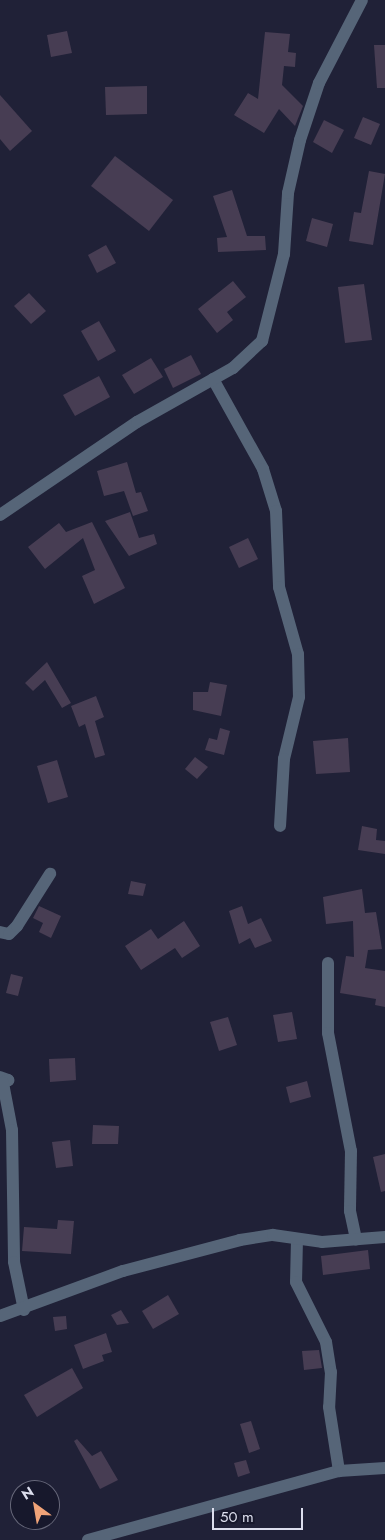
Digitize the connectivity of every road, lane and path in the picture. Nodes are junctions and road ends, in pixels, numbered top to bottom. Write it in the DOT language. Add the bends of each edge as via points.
graph roads {
  1 [pos="362,0"];
  2 [pos="213,380"];
  3 [pos="0,515"];
  4 [pos="280,826"];
  5 [pos="50,874"];
  6 [pos="0,932"];
  7 [pos="328,963"];
  8 [pos="0,1077"];
  9 [pos="385,1237"];
  10 [pos="297,1239"];
  11 [pos="356,1239"];
  12 [pos="24,1310"];
  13 [pos="0,1316"];
  14 [pos="385,1468"];
  15 [pos="339,1471"];
  16 [pos="88,1540"];
  1 -- 2 [label="street" via="319,83 300,140 288,193 284,254 262,341"];
  2 -- 3 [label="street" via="136,422"];
  2 -- 4 [label="street" via="263,469 276,511 279,587 298,654 299,698 284,759"];
  5 -- 6 [label="street" via="17,926 9,934"];
  7 -- 11 [label="street" via="328,1033 351,1151 350,1211"];
  8 -- 12 [label="street" via="8,1080 4,1083 12,1130 14,1262"];
  9 -- 11 [label="street"];
  10 -- 11 [label="street"];
  10 -- 12 [label="street" via="272,1235 175,1255"];
  10 -- 15 [label="street" via="296,1282 329,1357 329,1407"];
  12 -- 13 [label="street"];
  14 -- 15 [label="street"];
  15 -- 16 [label="street"];
}
